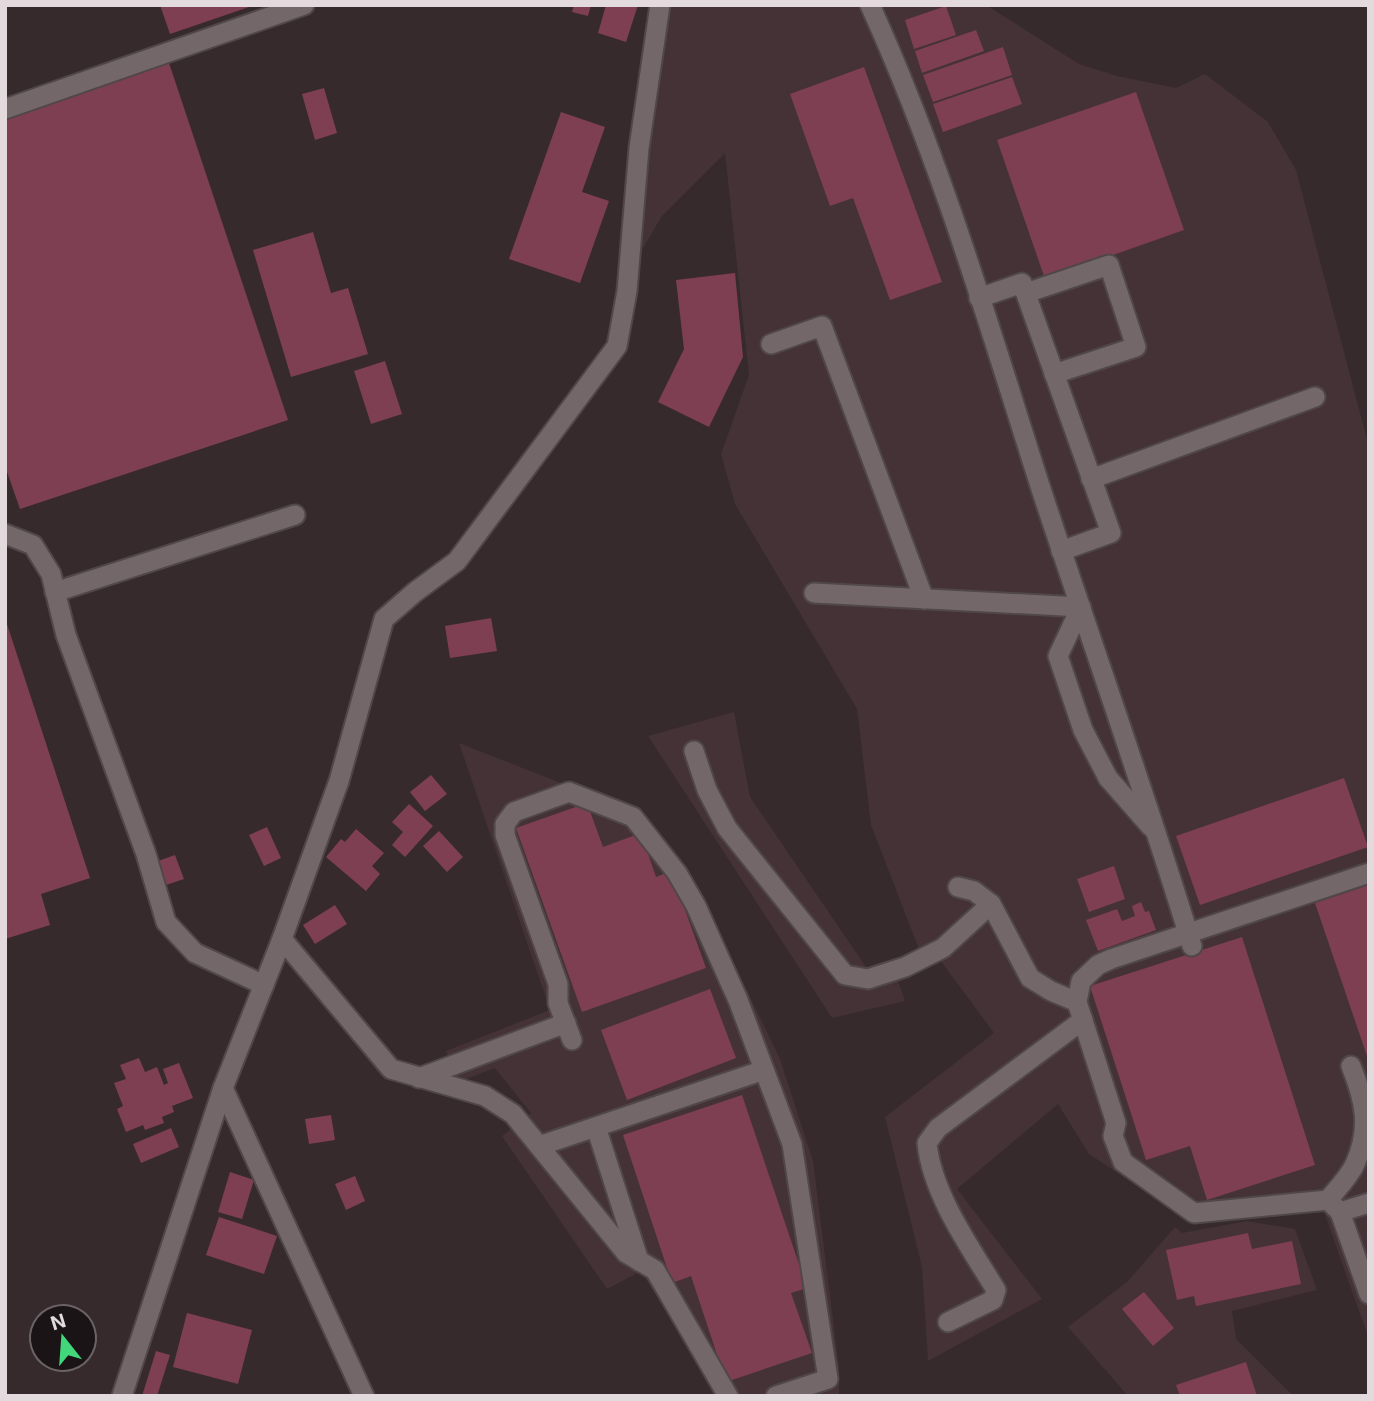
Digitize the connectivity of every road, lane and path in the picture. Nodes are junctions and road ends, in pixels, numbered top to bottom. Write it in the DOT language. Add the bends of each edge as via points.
graph roads {
  1 [pos="303,5"];
  2 [pos="660,5"];
  3 [pos="870,5"];
  4 [pos="5,109"];
  5 [pos="1026,293"];
  6 [pos="979,298"];
  7 [pos="771,344"];
  8 [pos="1054,374"];
  9 [pos="1315,397"];
  10 [pos="1091,479"];
  11 [pos="295,515"];
  12 [pos="5,534"];
  13 [pos="1062,551"];
  14 [pos="55,592"];
  15 [pos="814,593"];
  16 [pos="924,599"];
  17 [pos="1081,607"];
  18 [pos="694,751"];
  19 [pos="1157,833"];
  20 [pos="1369,873"];
  21 [pos="958,887"];
  22 [pos="991,904"];
  23 [pos="282,939"];
  24 [pos="1190,939"];
  25 [pos="264,985"];
  26 [pos="1080,1011"];
  27 [pos="764,1070"];
  28 [pos="1359,1074"];
  29 [pos="419,1078"];
  30 [pos="223,1088"];
  31 [pos="596,1127"];
  32 [pos="539,1146"];
  33 [pos="1369,1203"];
  34 [pos="1334,1206"];
  35 [pos="639,1261"];
  36 [pos="1369,1294"];
  37 [pos="948,1322"];
  38 [pos="122,1396"];
  39 [pos="364,1396"];
  40 [pos="728,1396"];
  41 [pos="776,1396"];
  1 -- 4 [label="street"];
  2 -- 23 [label="street" via="617,346 457,561 384,619 339,781"];
  3 -- 6 [label="street" via="896,62"];
  5 -- 6 [label="street" via="1022,283"];
  5 -- 8 [label="street"];
  5 -- 8 [label="street" via="1109,265 1136,347"];
  6 -- 13 [label="street"];
  7 -- 16 [label="street" via="822,326"];
  8 -- 10 [label="street"];
  9 -- 10 [label="street"];
  10 -- 13 [label="street" via="1111,533"];
  11 -- 14 [label="street"];
  12 -- 14 [label="street" via="33,545 51,574"];
  13 -- 17 [label="street"];
  14 -- 25 [label="street" via="166,922 195,953"];
  15 -- 16 [label="street"];
  16 -- 17 [label="street"];
  17 -- 19 [label="street"];
  17 -- 19 [label="street" via="1058,656 1083,730 1108,778"];
  18 -- 22 [label="street" via="727,828 845,975 868,979 905,967 943,948"];
  19 -- 24 [label="street"];
  20 -- 24 [label="street"];
  21 -- 22 [label="street" via="974,891"];
  22 -- 26 [label="street" via="1030,978"];
  23 -- 25 [label="street"];
  23 -- 29 [label="street" via="391,1069"];
  24 -- 26 [label="street" via="1098,965 1081,981"];
  25 -- 30 [label="street"];
  26 -- 34 [label="street" via="1116,1123 1113,1136 1123,1162 1194,1213"];
  26 -- 37 [label="street" via="938,1128 927,1143 929,1163 957,1225 996,1290 993,1300"];
  27 -- 29 [label="street" via="738,1000 677,873 633,817 569,792 514,811 505,824 558,984 558,1003 569,1032"];
  27 -- 31 [label="street"];
  27 -- 41 [label="street" via="792,1144 828,1379"];
  28 -- 34 [label="street" via="1365,1132 1355,1166"];
  29 -- 32 [label="street" via="485,1096 513,1114"];
  30 -- 38 [label="street"];
  30 -- 39 [label="street"];
  31 -- 32 [label="street"];
  31 -- 35 [label="street"];
  32 -- 35 [label="street" via="626,1253"];
  33 -- 34 [label="street"];
  34 -- 36 [label="street"];
  35 -- 40 [label="street" via="654,1270"];
}
